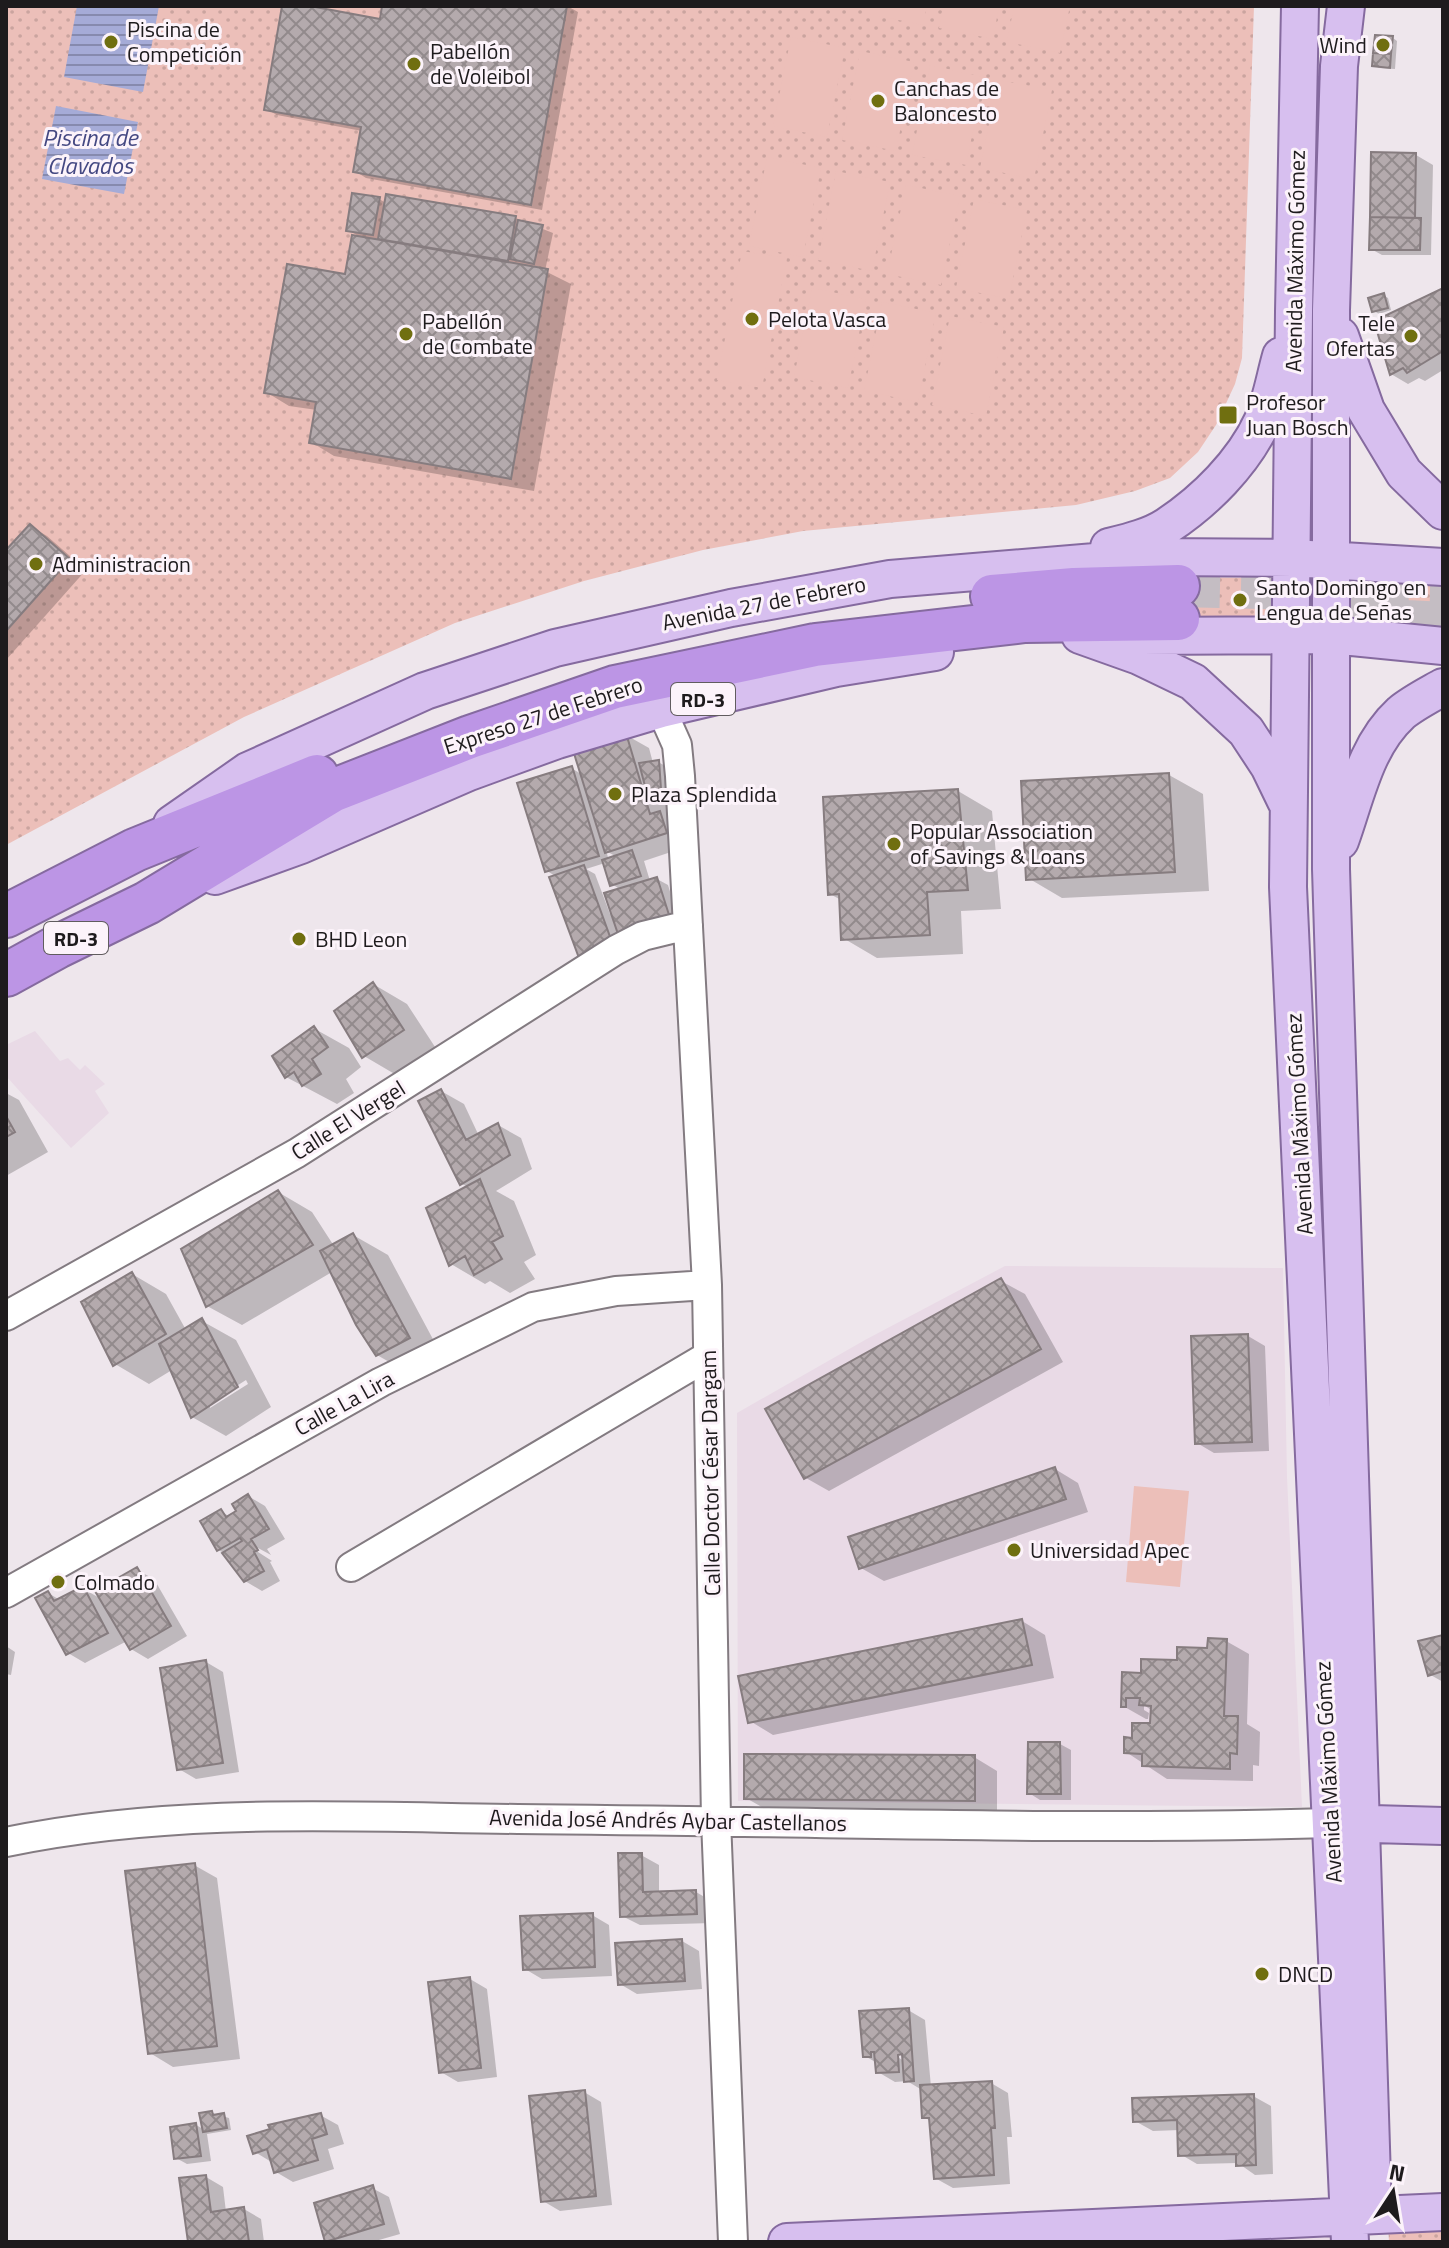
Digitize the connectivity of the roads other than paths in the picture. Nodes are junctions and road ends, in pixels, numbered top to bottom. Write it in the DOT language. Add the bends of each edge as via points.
graph roads {
  1 [pos="1300,6"];
  2 [pos="1346,6"];
  3 [pos="1331,310"];
  4 [pos="1294,312"];
  5 [pos="1443,511"];
  6 [pos="1292,558"];
  7 [pos="1332,561"];
  8 [pos="1443,567"];
  9 [pos="1013,569"];
  10 [pos="1080,635"];
  11 [pos="1332,635"];
  12 [pos="1290,636"];
  13 [pos="1443,646"];
  14 [pos="1443,687"];
  15 [pos="661,709"];
  16 [pos="1289,809"];
  17 [pos="135,850"];
  18 [pos="1331,869"];
  19 [pos="147,903"];
  20 [pos="6,916"];
  21 [pos="688,925"];
  22 [pos="6,975"];
  23 [pos="707,1285"];
  24 [pos="6,1316"];
  25 [pos="708,1356"];
  26 [pos="351,1567"];
  27 [pos="6,1593"];
  28 [pos="716,1820"];
  29 [pos="1346,1823"];
  30 [pos="1439,1825"];
  31 [pos="6,1842"];
  32 [pos="1443,2212"];
  33 [pos="1362,2229"];
  34 [pos="733,2242"];
  35 [pos="787,2242"];
  1 -- 4 [label="main road, Avenida Máximo Gómez"];
  2 -- 3 [label="main road, Avenida Máximo Gómez" via="1339,66"];
  3 -- 5 [label="main road" via="1366,410 1404,473"];
  3 -- 7 [label="main road, Avenida Máximo Gómez"];
  4 -- 6 [label="main road, Avenida Máximo Gómez"];
  4 -- 9 [label="main road" via="1264,419 1246,452 1196,504 1166,527 1135,541"];
  6 -- 7 [label="main road, Avenida 27 de Febrero / RD-3"];
  6 -- 9 [label="main road, Avenida 27 de Febrero / RD-3" via="1155,557"];
  6 -- 12 [label="main road, Avenida Máximo Gómez"];
  7 -- 8 [label="main road, Avenida 27 de Febrero / RD-3"];
  7 -- 11 [label="main road, Avenida Máximo Gómez"];
  9 -- 17 [label="main road, Avenida 27 de Febrero / RD-3" via="890,579 555,648 425,691 248,771"];
  10 -- 12 [label="main road, RD-3"];
  10 -- 15 [label="main road, RD-3" via="892,657"];
  10 -- 16 [label="main road" via="1193,682 1246,731"];
  11 -- 12 [label="main road, RD-3"];
  11 -- 13 [label="main road, RD-3"];
  11 -- 18 [label="main road, Avenida Máximo Gómez"];
  12 -- 16 [label="main road, Avenida Máximo Gómez"];
  14 -- 18 [label="main road" via="1402,712 1379,737"];
  15 -- 19 [label="main road, RD-3" via="469,772 301,845"];
  15 -- 21 [label="street, Calle Doctor César Dargam" via="677,745"];
  16 -- 29 [label="main road, Avenida Máximo Gómez" via="1288,887"];
  17 -- 19 [label="highway, Expreso 27 de Febrero / RD-3" via="431,726 633,660 891,608 1074,589 1178,602 815,645 615,687 332,791"];
  17 -- 20 [label="highway, Expreso 27 de Febrero / RD-3"];
  18 -- 29 [label="main road, Avenida Máximo Gómez"];
  19 -- 22 [label="highway, Expreso 27 de Febrero / RD-3"];
  21 -- 23 [label="street, Calle Doctor César Dargam"];
  21 -- 24 [label="street, Calle El Vergel" via="643,936 616,950 297,1153"];
  23 -- 25 [label="street, Calle Doctor César Dargam"];
  23 -- 27 [label="street, Calle La Lira" via="616,1291 533,1307 381,1382"];
  25 -- 26 [label="street"];
  25 -- 28 [label="street, Calle Doctor César Dargam"];
  28 -- 29 [label="street, Avenida José Andrés Aybar Castellanos" via="1168,1828"];
  28 -- 31 [label="street, Avenida José Andrés Aybar Castellanos" via="285,1816 134,1823"];
  28 -- 34 [label="street, Calle Doctor César Dargam"];
  29 -- 30 [label="main road"];
  29 -- 33 [label="main road, Avenida Máximo Gómez"];
  32 -- 33 [label="main road"];
  33 -- 35 [label="main road"];
}
